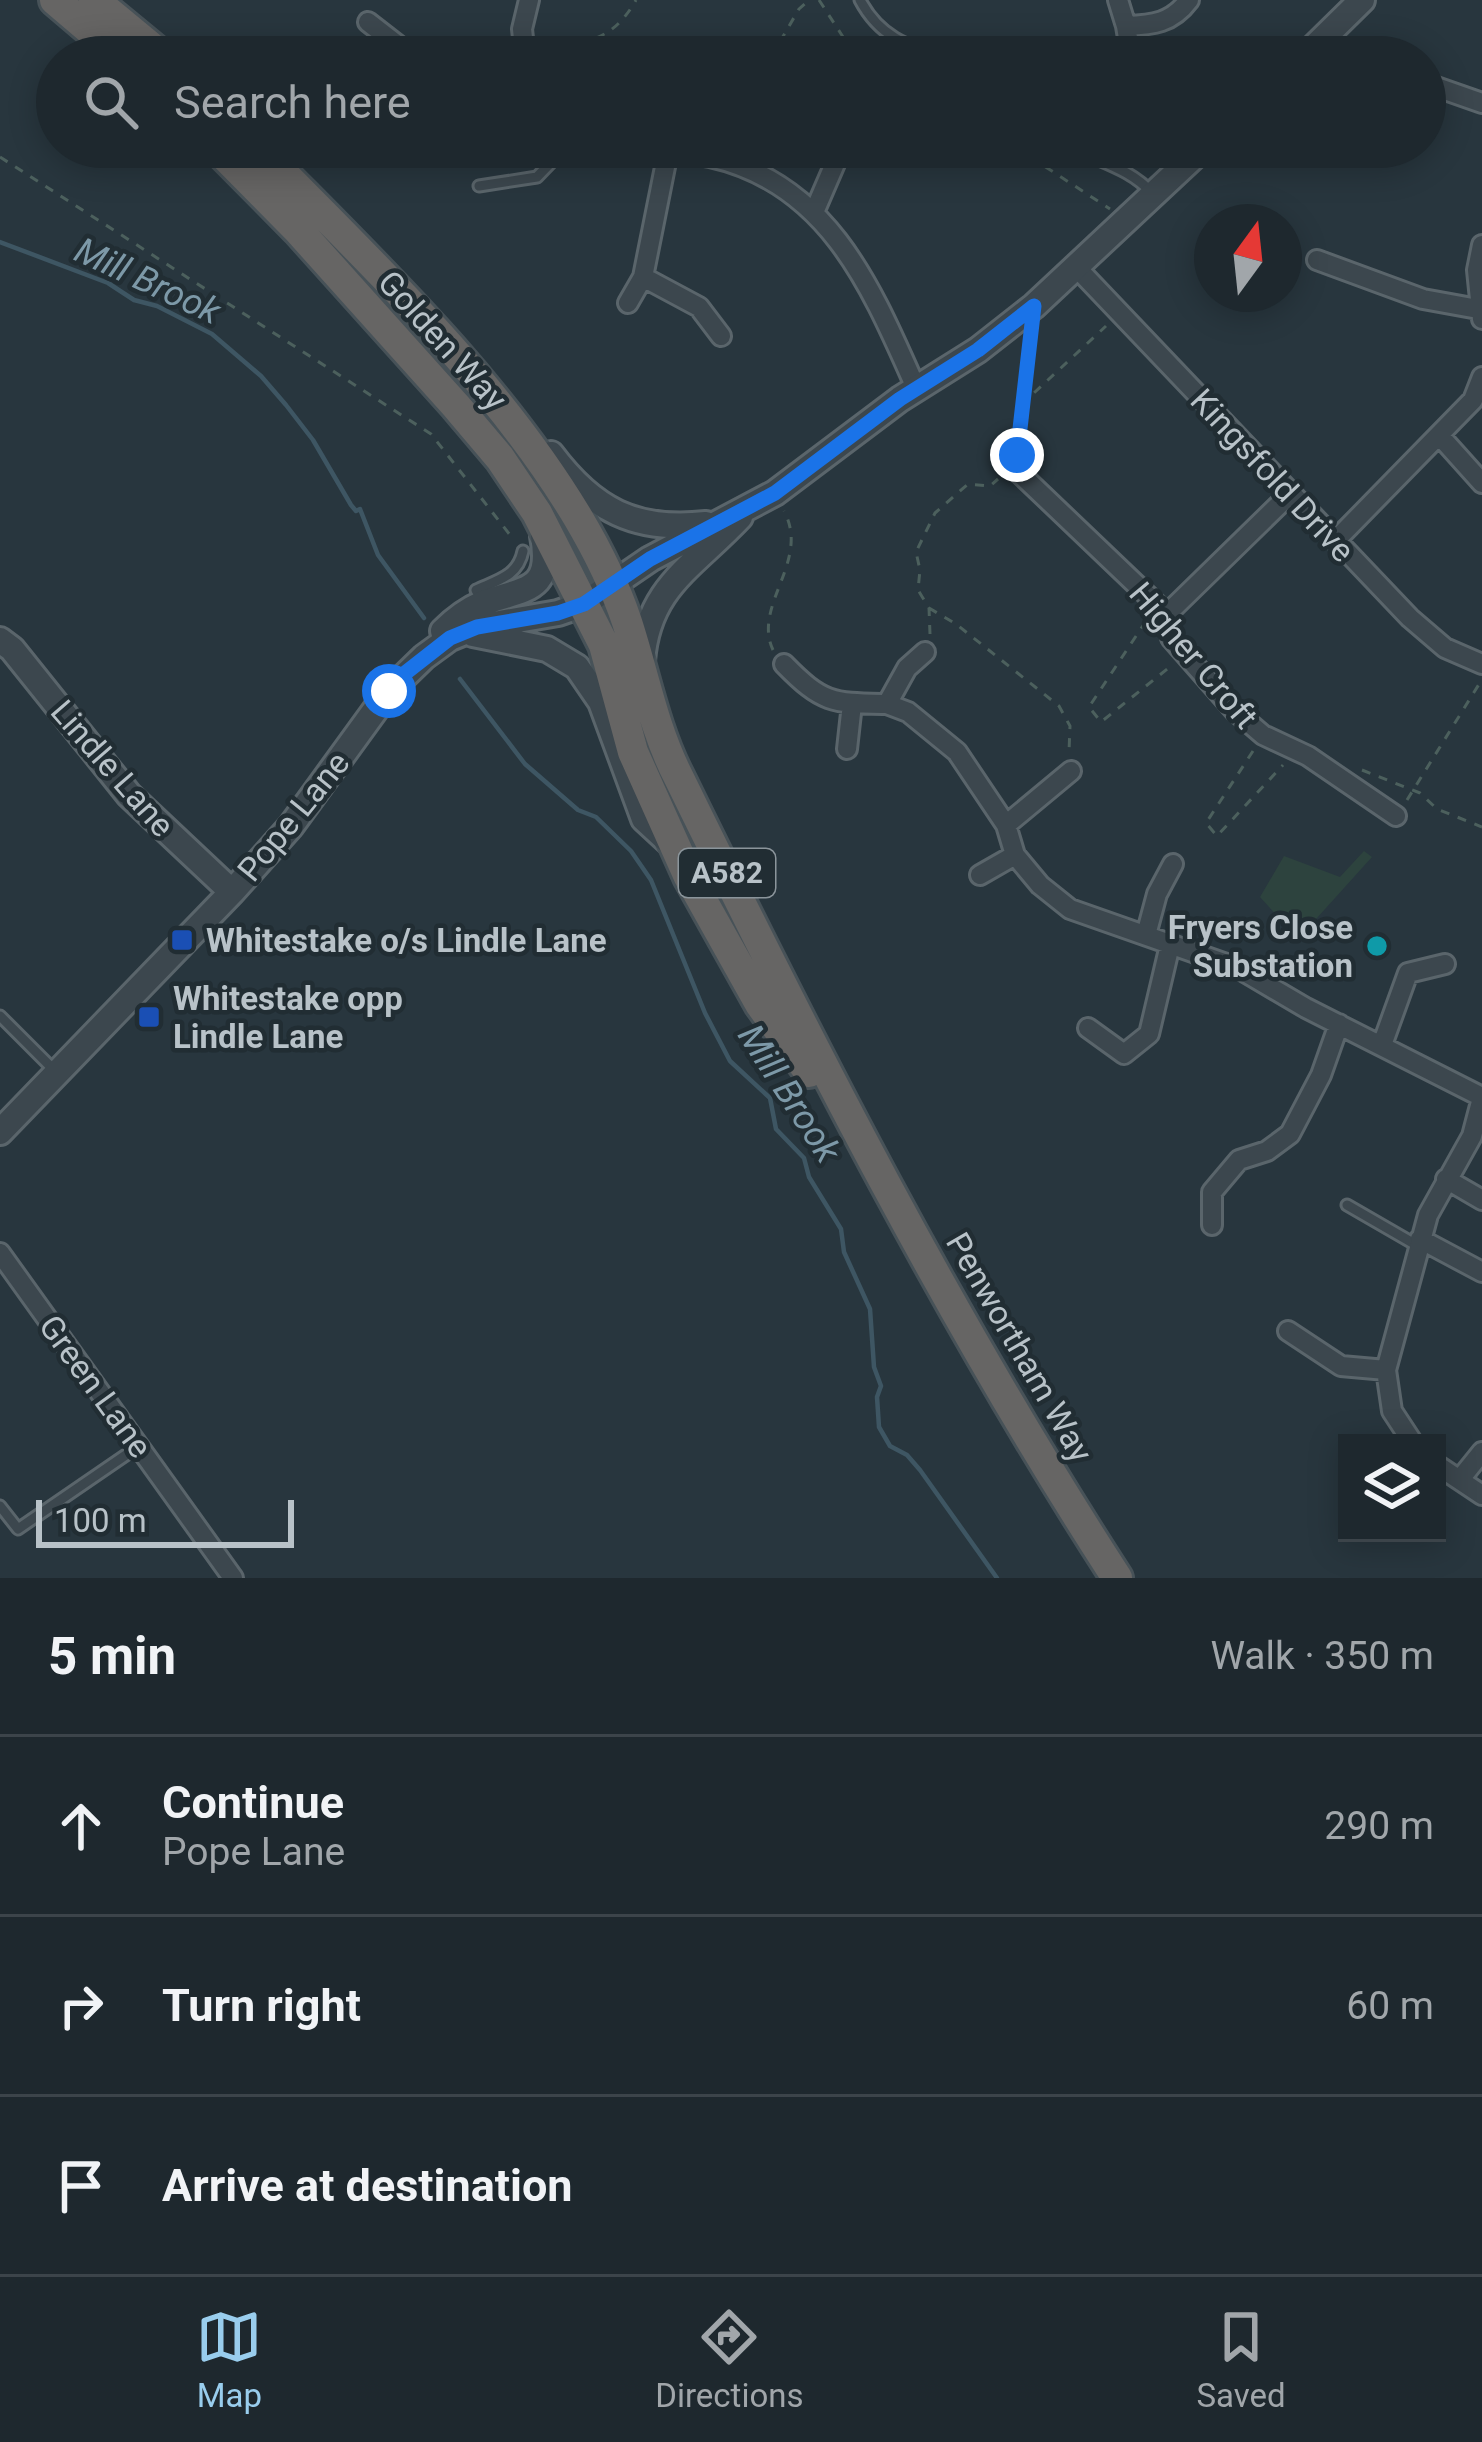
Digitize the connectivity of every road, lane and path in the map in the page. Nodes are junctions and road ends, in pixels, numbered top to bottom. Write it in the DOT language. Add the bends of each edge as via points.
graph roads {
  1 [pos="56,0"];
  2 [pos="94,0"];
  3 [pos="529,0"];
  4 [pos="636,0"];
  5 [pos="809,0"];
  6 [pos="819,0"];
  7 [pos="860,0"];
  8 [pos="1118,0"];
  9 [pos="1189,0"];
  10 [pos="1361,0"];
  11 [pos="368,22"];
  12 [pos="1126,26"];
  13 [pos="98,36"];
  14 [pos="138,36"];
  15 [pos="386,36"];
  16 [pos="525,36"];
  17 [pos="608,36"];
  18 [pos="783,36"];
  19 [pos="842,36"];
  20 [pos="889,36"];
  21 [pos="1128,36"];
  22 [pos="1325,36"];
  23 [pos="1446,91"];
  24 [pos="1482,104"];
  25 [pos="0,157"];
  26 [pos="237,168"];
  27 [pos="277,168"];
  28 [pos="545,168"];
  29 [pos="665,168"];
  30 [pos="741,168"];
  31 [pos="833,168"];
  32 [pos="1047,168"];
  33 [pos="1120,168"];
  34 [pos="1181,168"];
  35 [pos="479,186"];
  36 [pos="1153,194"];
  37 [pos="815,210"];
  38 [pos="1127,220"];
  39 [pos="1482,245"];
  40 [pos="1317,260"];
  41 [pos="1077,268"];
  42 [pos="643,277"];
  43 [pos="628,303"];
  44 [pos="1034,306"];
  45 [pos="1120,312"];
  46 [pos="1480,314"];
  47 [pos="429,328"];
  48 [pos="721,336"];
  49 [pos="1482,377"];
  50 [pos="916,388"];
  51 [pos="1020,406"];
  52 [pos="1439,435"];
  53 [pos="1012,466"];
  54 [pos="1482,483"];
  55 [pos="775,493"];
  56 [pos="1290,494"];
  57 [pos="749,507"];
  58 [pos="537,513"];
  59 [pos="715,523"];
  60 [pos="1335,541"];
  61 [pos="523,551"];
  62 [pos="613,586"];
  63 [pos="483,604"];
  64 [pos="584,604"];
  65 [pos="929,608"];
  66 [pos="1162,609"];
  67 [pos="462,632"];
  68 [pos="0,640"];
  69 [pos="925,652"];
  70 [pos="1185,654"];
  71 [pos="424,657"];
  72 [pos="784,664"];
  73 [pos="1482,664"];
  74 [pos="640,678"];
  75 [pos="1482,679"];
  76 [pos="852,704"];
  77 [pos="887,704"];
  78 [pos="1263,735"];
  79 [pos="847,748"];
  80 [pos="1296,751"];
  81 [pos="1071,772"];
  82 [pos="1347,782"];
  83 [pos="1413,790"];
  84 [pos="1396,816"];
  85 [pos="1006,825"];
  86 [pos="1482,827"];
  87 [pos="676,848"];
  88 [pos="1015,855"];
  89 [pos="1173,864"];
  90 [pos="980,875"];
  91 [pos="232,892"];
  92 [pos="1145,935"];
  93 [pos="1171,945"];
  94 [pos="1390,959"];
  95 [pos="1445,964"];
  96 [pos="1408,973"];
  97 [pos="0,1016"];
  98 [pos="1339,1024"];
  99 [pos="1088,1028"];
  100 [pos="1382,1045"];
  101 [pos="58,1075"];
  102 [pos="1482,1097"];
  103 [pos="0,1132"];
  104 [pos="866,1150"];
  105 [pos="1446,1179"];
  106 [pos="1482,1200"];
  107 [pos="1347,1205"];
  108 [pos="1212,1225"];
  109 [pos="1419,1243"];
  110 [pos="0,1253"];
  111 [pos="1482,1272"];
  112 [pos="1288,1331"];
  113 [pos="1386,1370"];
  114 [pos="1407,1434"];
  115 [pos="139,1446"];
  116 [pos="1482,1452"];
  117 [pos="1446,1470"];
  118 [pos="1461,1478"];
  119 [pos="1482,1495"];
  120 [pos="0,1506"];
  121 [pos="233,1578"];
  122 [pos="1118,1578"];
  1 -- 13 [label="highway"];
  2 -- 14 [label="highway"];
  3 -- 16 [label="street"];
  4 -- 17 [label="path"];
  5 -- 18 [label="path"];
  6 -- 19 [label="path"];
  7 -- 20 [label="lane"];
  8 -- 12 [label="street"];
  9 -- 12 [label="street" via="1156,25"];
  10 -- 22 [label="street"];
  11 -- 15 [label="street"];
  12 -- 21 [label="street"];
  23 -- 24 [label="street"];
  25 -- 61 [label="path" via="431,434"];
  26 -- 58 [label="highway, Golden Way / A582" via="456,406"];
  27 -- 47 [label="highway, Golden Way / A582"];
  28 -- 35 [label="lane" via="536,177"];
  29 -- 42 [label="street"];
  30 -- 37 [label="street"];
  31 -- 37 [label="street"];
  32 -- 38 [label="path"];
  33 -- 36 [label="lane"];
  34 -- 36 [label="street, Pope Lane"];
  36 -- 38 [label="street, Pope Lane"];
  37 -- 50 [label="street" via="848,251"];
  38 -- 41 [label="street, Pope Lane"];
  39 -- 46 [label="street"];
  40 -- 46 [label="street"];
  41 -- 44 [label="street, Pope Lane"];
  41 -- 45 [label="street, Kingsfold Drive"];
  42 -- 43 [label="street"];
  42 -- 48 [label="street" via="699,307"];
  44 -- 50 [label="street, Pope Lane"];
  44 -- 51 [label="path"];
  45 -- 51 [label="path"];
  45 -- 56 [label="street, Kingsfold Drive"];
  47 -- 59 [label="street" via="489,376 589,499 676,528"];
  47 -- 62 [label="highway, Golden Way / A582" via="525,436"];
  49 -- 52 [label="street"];
  50 -- 55 [label="street, Pope Lane"];
  51 -- 53 [label="path"];
  52 -- 54 [label="street"];
  52 -- 60 [label="street"];
  53 -- 65 [label="path" via="990,486 968,484 935,513 916,552 918,590"];
  53 -- 66 [label="street, Higher Croft"];
  55 -- 57 [label="street, Pope Lane"];
  55 -- 72 [label="path" via="792,525 769,616 768,638"];
  56 -- 60 [label="street, Kingsfold Drive"];
  56 -- 66 [label="street"];
  57 -- 59 [label="street, Pope Lane"];
  57 -- 74 [label="street" via="664,589 644,636"];
  58 -- 63 [label="street" via="547,558 542,576 532,588"];
  58 -- 64 [label="highway, Golden Way / A582"];
  59 -- 62 [label="street, Pope Lane"];
  60 -- 73 [label="street, Kingsfold Drive" via="1445,648"];
  61 -- 63 [label="lane" via="510,574 476,590"];
  62 -- 64 [label="street, Pope Lane"];
  62 -- 74 [label="highway, Penwortham Way / A582"];
  63 -- 71 [label="street" via="450,624"];
  64 -- 67 [label="street, Pope Lane"];
  64 -- 87 [label="highway, Penwortham Way / A582" via="604,645 633,752"];
  65 -- 69 [label="path"];
  65 -- 81 [label="path" via="1059,706 1070,726"];
  66 -- 70 [label="street, Higher Croft"];
  66 -- 70 [label="path" via="1089,707 1101,722"];
  67 -- 71 [label="street, Pope Lane"];
  67 -- 87 [label="street" via="547,649 577,667 601,702 644,819"];
  68 -- 91 [label="street, Lindle Lane" via="129,795"];
  69 -- 77 [label="street"];
  70 -- 78 [label="street, Higher Croft"];
  71 -- 91 [label="street, Pope Lane"];
  72 -- 76 [label="street" via="812,693"];
  74 -- 104 [label="highway, Penwortham Way / A582" via="676,773"];
  75 -- 83 [label="path"];
  76 -- 77 [label="street"];
  76 -- 79 [label="street"];
  77 -- 85 [label="street" via="957,752"];
  78 -- 80 [label="street, Higher Croft"];
  78 -- 80 [label="path" via="1205,823 1217,836"];
  80 -- 82 [label="street, Higher Croft"];
  81 -- 85 [label="street"];
  82 -- 83 [label="path" via="1359,769"];
  82 -- 84 [label="street, Higher Croft"];
  83 -- 84 [label="path"];
  83 -- 86 [label="path"];
  85 -- 88 [label="street"];
  87 -- 104 [label="highway, Penwortham Way / A582" via="760,1004"];
  88 -- 90 [label="street"];
  88 -- 92 [label="street" via="1070,909"];
  89 -- 92 [label="street"];
  91 -- 101 [label="street, Pope Lane"];
  92 -- 93 [label="street"];
  93 -- 98 [label="street" via="1238,968"];
  93 -- 99 [label="street" via="1149,1034 1124,1054"];
  94 -- 96 [label="street"];
  95 -- 96 [label="street"];
  96 -- 100 [label="street"];
  97 -- 101 [label="lane"];
  98 -- 100 [label="street"];
  98 -- 108 [label="street" via="1290,1134 1239,1160 1212,1192"];
  100 -- 102 [label="street"];
  101 -- 103 [label="street, Pope Lane"];
  102 -- 105 [label="street" via="1472,1136"];
  104 -- 122 [label="highway, Penwortham Way / A582"];
  105 -- 106 [label="street"];
  105 -- 109 [label="street"];
  107 -- 109 [label="lane"];
  109 -- 111 [label="street"];
  109 -- 113 [label="street"];
  110 -- 115 [label="street, Green Lane"];
  112 -- 113 [label="street" via="1341,1366"];
  113 -- 114 [label="street" via="1392,1411"];
  115 -- 120 [label="lane" via="18,1528"];
  115 -- 121 [label="street, Green Lane"];
  116 -- 118 [label="street"];
  117 -- 118 [label="street"];
  118 -- 119 [label="street"];
}
